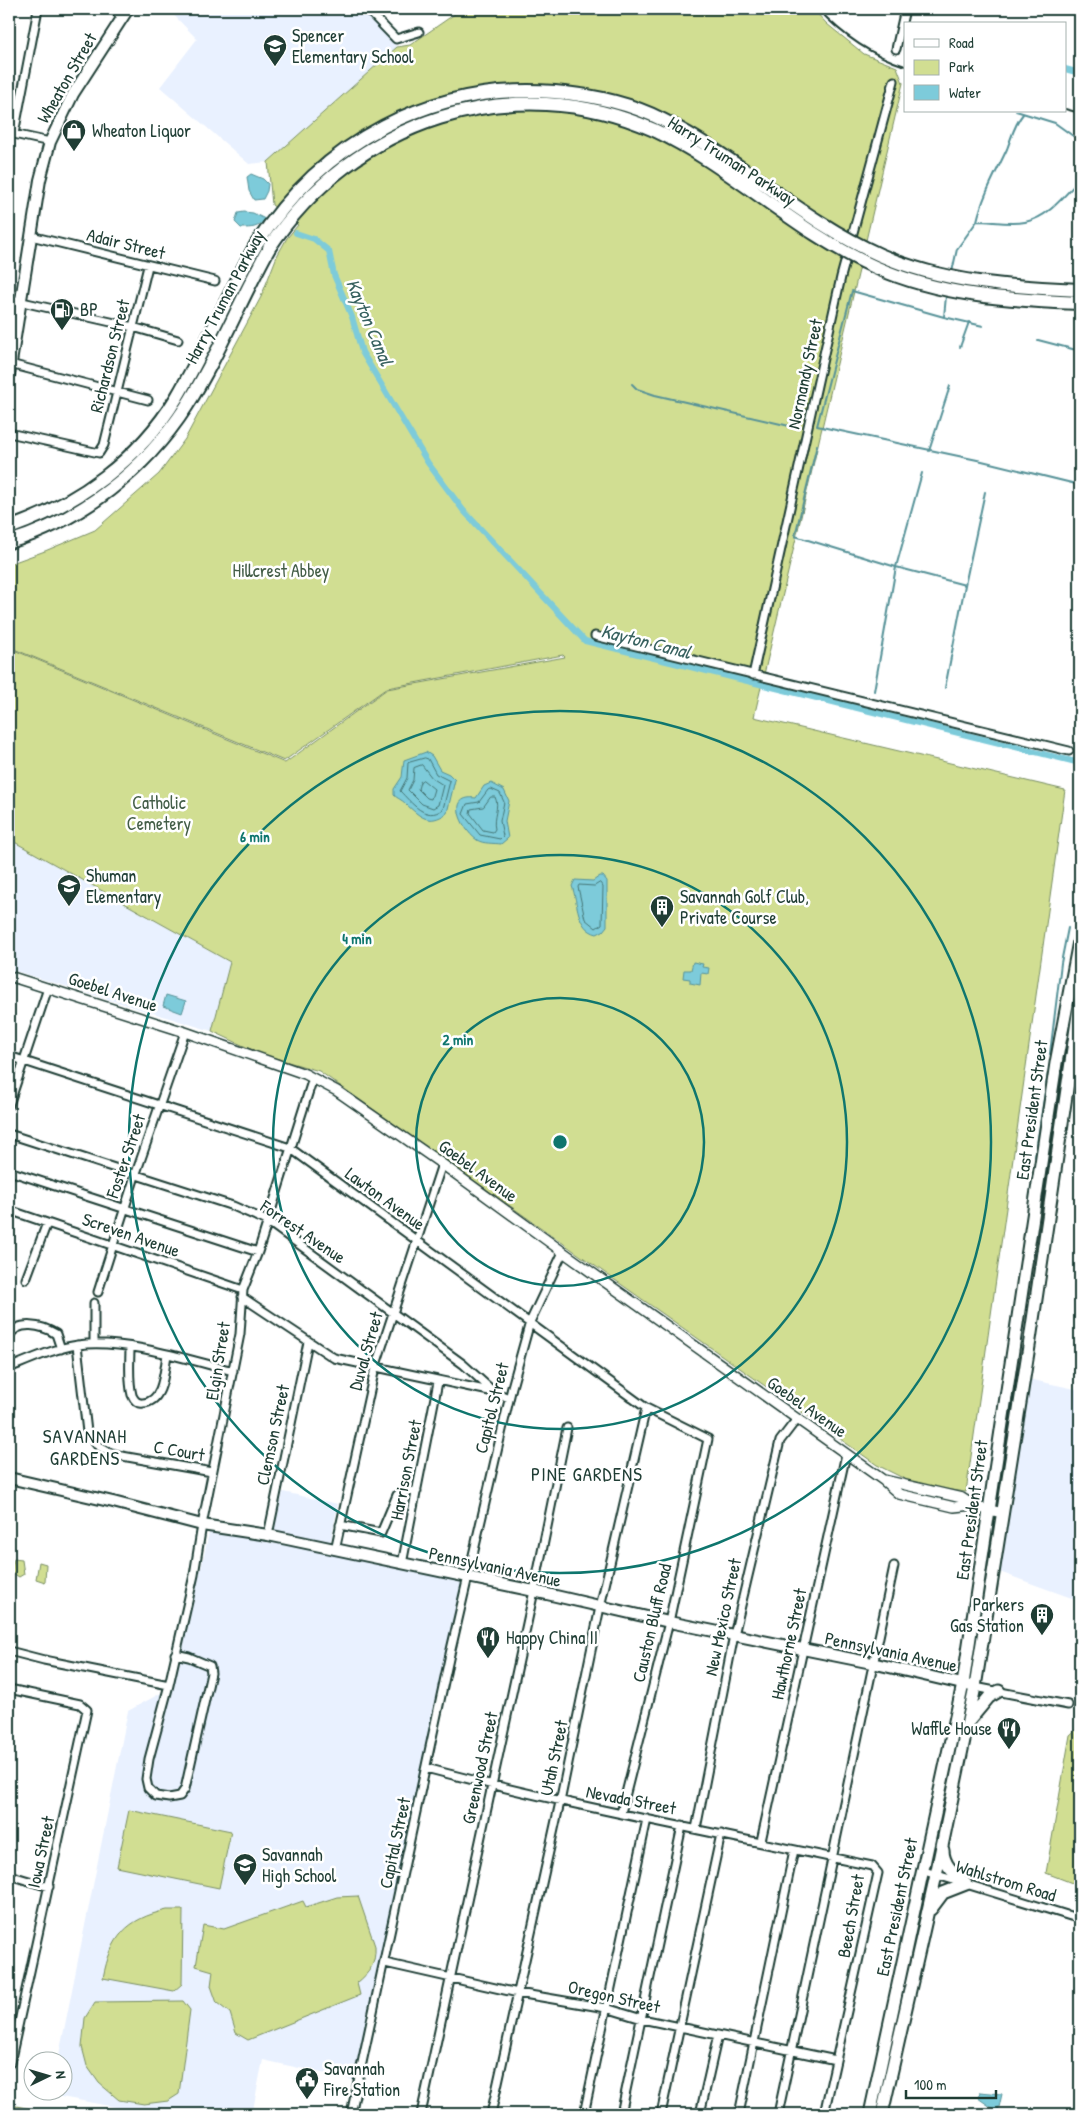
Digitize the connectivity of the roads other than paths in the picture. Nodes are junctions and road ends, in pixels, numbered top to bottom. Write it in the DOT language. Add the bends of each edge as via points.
graph roads {
  1 [pos="38,9"];
  2 [pos="114,9"];
  3 [pos="367,9"];
  4 [pos="905,9"];
  5 [pos="125,13"];
  6 [pos="419,32"];
  7 [pos="896,49"];
  8 [pos="894,81"];
  9 [pos="12,133"];
  10 [pos="50,142"];
  11 [pos="31,236"];
  12 [pos="148,266"];
  13 [pos="214,281"];
  14 [pos="1080,290"];
  15 [pos="9,299"];
  16 [pos="21,301"];
  17 [pos="1080,303"];
  18 [pos="133,327"];
  19 [pos="178,340"];
  20 [pos="10,370"];
  21 [pos="117,392"];
  22 [pos="148,400"];
  23 [pos="9,433"];
  24 [pos="13,524"];
  25 [pos="12,545"];
  26 [pos="596,636"];
  27 [pos="753,675"];
  28 [pos="1069,751"];
  29 [pos="1080,936"];
  30 [pos="1080,948"];
  31 [pos="1080,974"];
  32 [pos="9,976"];
  33 [pos="48,988"];
  34 [pos="1080,1001"];
  35 [pos="186,1032"];
  36 [pos="9,1056"];
  37 [pos="24,1060"];
  38 [pos="313,1078"];
  39 [pos="11,1093"];
  40 [pos="9,1105"];
  41 [pos="160,1106"];
  42 [pos="9,1134"];
  43 [pos="290,1148"];
  44 [pos="442,1164"];
  45 [pos="9,1171"];
  46 [pos="134,1176"];
  47 [pos="124,1209"];
  48 [pos="9,1210"];
  49 [pos="267,1221"];
  50 [pos="46,1223"];
  51 [pos="417,1240"];
  52 [pos="112,1244"];
  53 [pos="258,1252"];
  54 [pos="563,1252"];
  55 [pos="26,1279"];
  56 [pos="98,1292"];
  57 [pos="243,1293"];
  58 [pos="94,1303"];
  59 [pos="392,1313"];
  60 [pos="530,1322"];
  61 [pos="9,1336"];
  62 [pos="308,1342"];
  63 [pos="94,1343"];
  64 [pos="77,1345"];
  65 [pos="130,1348"];
  66 [pos="61,1349"];
  67 [pos="167,1355"];
  68 [pos="9,1359"];
  69 [pos="10,1367"];
  70 [pos="375,1368"];
  71 [pos="234,1371"];
  72 [pos="438,1382"];
  73 [pos="494,1392"];
  74 [pos="509,1398"];
  75 [pos="646,1408"];
  76 [pos="798,1421"];
  77 [pos="568,1428"];
  78 [pos="708,1439"];
  79 [pos="846,1454"];
  80 [pos="212,1472"];
  81 [pos="9,1478"];
  82 [pos="417,1491"];
  83 [pos="990,1511"];
  84 [pos="1003,1513"];
  85 [pos="340,1524"];
  86 [pos="202,1525"];
  87 [pos="268,1535"];
  88 [pos="335,1550"];
  89 [pos="402,1564"];
  90 [pos="894,1566"];
  91 [pos="467,1578"];
  92 [pos="534,1591"];
  93 [pos="600,1607"];
  94 [pos="669,1622"];
  95 [pos="734,1634"];
  96 [pos="803,1650"];
  97 [pos="9,1651"];
  98 [pos="175,1654"];
  99 [pos="872,1663"];
  100 [pos="963,1684"];
  101 [pos="169,1685"];
  102 [pos="975,1687"];
  103 [pos="9,1689"];
  104 [pos="999,1692"];
  105 [pos="1068,1705"];
  106 [pos="968,1722"];
  107 [pos="426,1768"];
  108 [pos="492,1785"];
  109 [pos="560,1802"];
  110 [pos="621,1813"];
  111 [pos="647,1819"];
  112 [pos="682,1826"];
  113 [pos="696,1828"];
  114 [pos="721,1834"];
  115 [pos="942,1840"];
  116 [pos="761,1841"];
  117 [pos="794,1850"];
  118 [pos="831,1857"];
  119 [pos="924,1871"];
  120 [pos="936,1875"];
  121 [pos="9,1876"];
  122 [pos="966,1884"];
  123 [pos="49,1887"];
  124 [pos="927,1918"];
  125 [pos="1080,1919"];
  126 [pos="385,1963"];
  127 [pos="450,1979"];
  128 [pos="518,1993"];
  129 [pos="606,2008"];
  130 [pos="642,2019"];
  131 [pos="680,2027"];
  132 [pos="718,2035"];
  133 [pos="754,2042"];
  134 [pos="792,2050"];
  135 [pos="836,2060"];
  136 [pos="10,2063"];
  137 [pos="351,2114"];
  138 [pos="421,2114"];
  139 [pos="491,2114"];
  140 [pos="584,2114"];
  141 [pos="622,2114"];
  142 [pos="661,2114"];
  143 [pos="700,2114"];
  144 [pos="739,2114"];
  145 [pos="778,2114"];
  146 [pos="824,2114"];
  147 [pos="870,2114"];
  148 [pos="882,2114"];
  1 -- 9 [label="street"];
  2 -- 5 [label="street"];
  3 -- 6 [label="street" via="396,40"];
  4 -- 7 [label="street"];
  5 -- 10 [label="main road, Wheaton Street" via="73,94"];
  8 -- 27 [label="street, Normandy Street" via="842,277"];
  9 -- 10 [label="street"];
  10 -- 11 [label="main road, Wheaton Street"];
  11 -- 12 [label="street, Adair Street"];
  11 -- 16 [label="main road, Wheaton Street"];
  12 -- 13 [label="street, Adair Street"];
  12 -- 18 [label="street, Richardson Street"];
  14 -- 24 [label="highway, Harry Truman Parkway, bridge" via="984,283 902,264 826,227 706,144 638,109 601,99 548,91 479,94 434,105 392,121 352,144 315,172 283,206 256,244 187,380 161,420 138,447 107,476 53,510"];
  15 -- 16 [label="street"];
  16 -- 18 [label="street"];
  16 -- 20 [label="main road, Wheaton Street"];
  17 -- 25 [label="highway, Harry Truman Parkway, bridge" via="982,297 898,276 819,238 705,159 654,130 605,114 569,106 510,104 481,108 438,118 398,133 324,182 294,214 269,248 187,405 162,440 90,509 64,526"];
  18 -- 19 [label="street"];
  18 -- 21 [label="street, Richardson Street"];
  20 -- 21 [label="street"];
  21 -- 22 [label="street"];
  21 -- 23 [label="street, Richardson Street" via="104,445 99,453"];
  26 -- 27 [label="street"];
  27 -- 28 [label="street"];
  29 -- 83 [label="main road, East President Street" via="1056,1063"];
  30 -- 31 [label="main road"];
  32 -- 33 [label="street, Goebel Avenue"];
  33 -- 35 [label="street, Goebel Avenue"];
  33 -- 37 [label="street"];
  34 -- 84 [label="main road, East President Street"];
  35 -- 38 [label="street, Goebel Avenue"];
  35 -- 41 [label="street, Foster Street"];
  36 -- 37 [label="street, Lawton Avenue"];
  37 -- 39 [label="street"];
  37 -- 41 [label="street, Lawton Avenue"];
  38 -- 43 [label="street, Elgin Street"];
  38 -- 44 [label="street, Goebel Avenue"];
  39 -- 40 [label="street"];
  41 -- 43 [label="street, Lawton Avenue"];
  41 -- 46 [label="street, Foster Street"];
  42 -- 46 [label="street, Forrest Avenue"];
  43 -- 49 [label="street, Elgin Street"];
  43 -- 51 [label="street, Lawton Avenue"];
  44 -- 51 [label="street, Duval Street"];
  44 -- 54 [label="street, Goebel Avenue"];
  45 -- 47 [label="street"];
  46 -- 47 [label="street, Foster Street"];
  46 -- 49 [label="street, Forrest Avenue" via="233,1206"];
  47 -- 52 [label="street, Foster Street"];
  47 -- 53 [label="street"];
  48 -- 50 [label="street, Screven Avenue"];
  49 -- 53 [label="street, Elgin Street"];
  49 -- 59 [label="street, Forrest Avenue"];
  50 -- 52 [label="street, Screven Avenue"];
  50 -- 55 [label="street"];
  51 -- 59 [label="street, Duval Street"];
  51 -- 60 [label="street, Lawton Avenue"];
  52 -- 56 [label="street, Foster Street"];
  52 -- 57 [label="street, Screven Avenue"];
  53 -- 57 [label="street, Elgin Street"];
  54 -- 60 [label="street, Capitol Street"];
  54 -- 76 [label="street, Goebel Avenue"];
  57 -- 62 [label="street, Screven Avenue"];
  57 -- 71 [label="street, Elgin Street"];
  58 -- 63 [label="street"];
  59 -- 70 [label="street, Duval Street"];
  59 -- 73 [label="street, Forrest Avenue" via="463,1364"];
  60 -- 74 [label="street, Capitol Street"];
  60 -- 75 [label="street, Lawton Avenue"];
  61 -- 66 [label="street" via="16,1326 44,1328 56,1334"];
  62 -- 70 [label="street, Screven Avenue" via="334,1358"];
  62 -- 87 [label="street, Clemson Street"];
  63 -- 64 [label="street"];
  63 -- 65 [label="street"];
  64 -- 66 [label="street"];
  64 -- 80 [label="street, C Court" via="87,1432 97,1445 122,1456"];
  65 -- 67 [label="street"];
  65 -- 67 [label="street" via="132,1395 139,1403 150,1402 158,1394"];
  66 -- 69 [label="street"];
  67 -- 71 [label="street"];
  68 -- 69 [label="street"];
  70 -- 72 [label="street, Screven Avenue"];
  70 -- 85 [label="street, Duval Street"];
  71 -- 80 [label="street, Elgin Street"];
  72 -- 73 [label="street, Screven Avenue"];
  72 -- 82 [label="street, Harrison Street"];
  73 -- 74 [label="street, Screven Avenue"];
  74 -- 91 [label="street, Capitol Street"];
  75 -- 78 [label="street, Lawton Avenue"];
  75 -- 93 [label="street, Utah Street"];
  76 -- 79 [label="street, Goebel Avenue"];
  76 -- 95 [label="street, New Mexico Street" via="780,1441"];
  77 -- 92 [label="street, Greenwood Street"];
  78 -- 94 [label="street, Causton Bluff Road"];
  79 -- 83 [label="street, Goebel Avenue" via="899,1494 954,1507 972,1505"];
  79 -- 96 [label="street, Hawthorne Street"];
  80 -- 86 [label="street, Elgin Street"];
  81 -- 86 [label="main road, Pennsylvania Avenue"];
  82 -- 85 [label="street" via="397,1495 381,1533"];
  82 -- 89 [label="street, Harrison Street"];
  83 -- 84 [label="street, Goebel Avenue"];
  83 -- 100 [label="main road, East President Street"];
  84 -- 102 [label="main road, East President Street"];
  85 -- 88 [label="street, Duval Street"];
  86 -- 87 [label="main road, Pennsylvania Avenue"];
  86 -- 98 [label="street, Elgin Street"];
  87 -- 88 [label="main road, Pennsylvania Avenue"];
  88 -- 89 [label="main road, Pennsylvania Avenue"];
  89 -- 91 [label="main road, Pennsylvania Avenue"];
  90 -- 99 [label="street, Beech Street"];
  91 -- 92 [label="main road, Pennsylvania Avenue"];
  91 -- 107 [label="street, Capital Street"];
  92 -- 93 [label="main road, Pennsylvania Avenue"];
  92 -- 108 [label="street, Greenwood Street"];
  93 -- 94 [label="main road, Pennsylvania Avenue"];
  93 -- 109 [label="street, Utah Street"];
  94 -- 95 [label="main road, Pennsylvania Avenue"];
  94 -- 110 [label="street, Causton Bluff Road"];
  95 -- 96 [label="main road, Pennsylvania Avenue"];
  95 -- 113 [label="street, New Mexico Street"];
  96 -- 99 [label="main road, Pennsylvania Avenue"];
  96 -- 116 [label="street, Hawthorne Street"];
  97 -- 101 [label="street"];
  98 -- 101 [label="street, Elgin Street"];
  98 -- 101 [label="street, Elgin Street" via="203,1662 210,1666 211,1673 186,1789 180,1796 169,1798 156,1796 148,1788 146,1779"];
  99 -- 100 [label="main road, Pennsylvania Avenue"];
  99 -- 118 [label="street, Beech Street"];
  100 -- 102 [label="main road, Pennsylvania Avenue"];
  100 -- 119 [label="main road, East President Street"];
  102 -- 104 [label="street"];
  102 -- 106 [label="main road, East President Street"];
  103 -- 123 [label="street, Iowa Street" via="80,1704 87,1710"];
  104 -- 105 [label="street"];
  104 -- 106 [label="main road" via="989,1698"];
  106 -- 115 [label="main road, East President Street"];
  107 -- 108 [label="street, Nevada Street"];
  107 -- 126 [label="street, Capital Street"];
  108 -- 109 [label="street, Nevada Street"];
  108 -- 127 [label="street, Greenwood Street"];
  109 -- 110 [label="street, Nevada Street"];
  109 -- 128 [label="street, Utah Street"];
  110 -- 111 [label="street, Nevada Street"];
  111 -- 112 [label="street, Nevada Street"];
  111 -- 129 [label="street"];
  112 -- 113 [label="street, Nevada Street"];
  112 -- 130 [label="street"];
  113 -- 114 [label="street, Nevada Street"];
  114 -- 116 [label="street, Nevada Street"];
  114 -- 131 [label="street"];
  115 -- 120 [label="main road, East President Street"];
  115 -- 122 [label="main road" via="947,1866"];
  116 -- 117 [label="street, Nevada Street"];
  117 -- 118 [label="street, Nevada Street"];
  117 -- 133 [label="street"];
  118 -- 134 [label="street"];
  118 -- 135 [label="street, Beech Street" via="872,1866 878,1873"];
  119 -- 120 [label="street, Wahlstrom Road"];
  119 -- 147 [label="main road, East President Street"];
  120 -- 122 [label="street, Wahlstrom Road"];
  120 -- 124 [label="main road, East President Street"];
  121 -- 123 [label="street"];
  122 -- 124 [label="main road" via="943,1893"];
  122 -- 125 [label="street, Wahlstrom Road"];
  123 -- 136 [label="street, Iowa Street"];
  124 -- 148 [label="main road, East President Street"];
  126 -- 127 [label="street, Oregon Street"];
  126 -- 137 [label="street, Capital Street"];
  127 -- 128 [label="street, Oregon Street"];
  127 -- 138 [label="street, Greenwood Street"];
  128 -- 129 [label="street, Oregon Street"];
  128 -- 139 [label="street, Utah Street"];
  129 -- 130 [label="street, Oregon Street"];
  129 -- 140 [label="street"];
  130 -- 131 [label="street, Oregon Street"];
  130 -- 141 [label="street"];
  131 -- 132 [label="street, Oregon Street"];
  131 -- 142 [label="street"];
  132 -- 133 [label="street, Oregon Street"];
  132 -- 143 [label="street"];
  133 -- 134 [label="street, Oregon Street"];
  133 -- 144 [label="street"];
  134 -- 135 [label="street, Oregon Street"];
  134 -- 145 [label="street"];
  135 -- 146 [label="street, Beech Street"];
}
